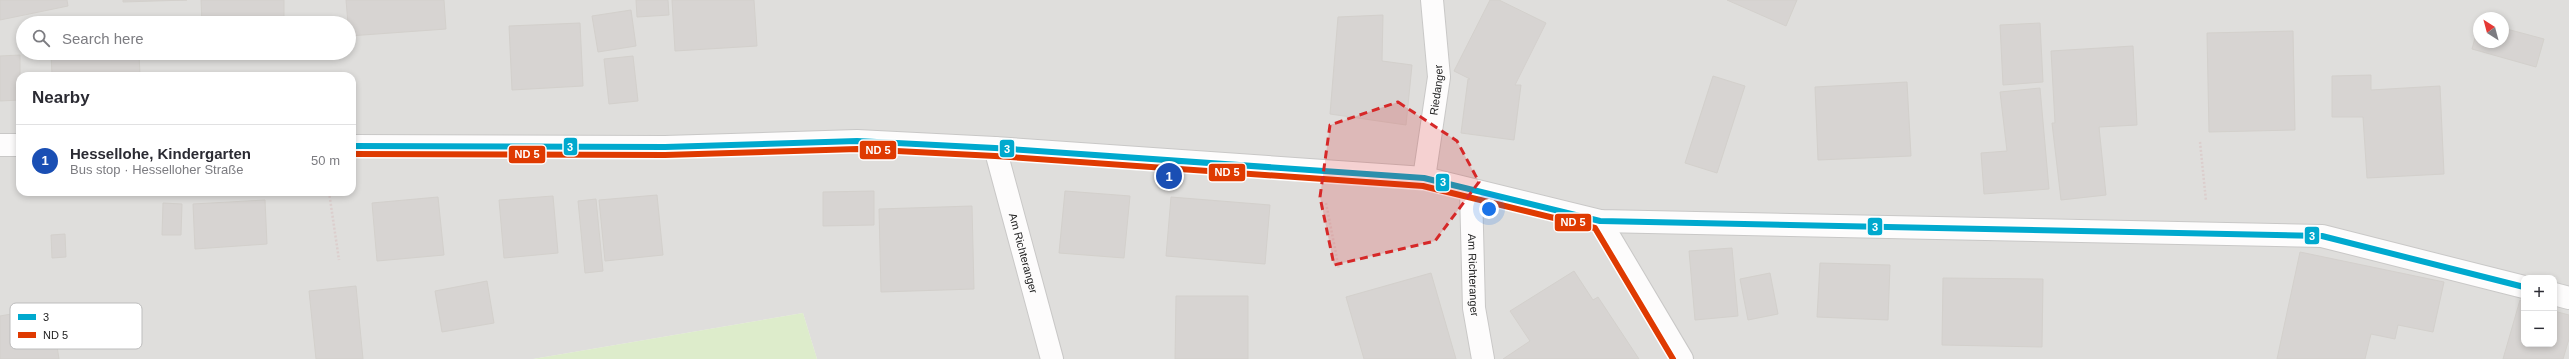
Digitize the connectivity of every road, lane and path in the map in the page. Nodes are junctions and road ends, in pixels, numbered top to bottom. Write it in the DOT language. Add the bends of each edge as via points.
graph roads {
  1 [pos="1432,0"];
  2 [pos="2200,142"];
  3 [pos="0,145"];
  4 [pos="16,145"];
  5 [pos="356,146"];
  6 [pos="995,148"];
  7 [pos="1320,171"];
  8 [pos="1424,178"];
  9 [pos="1471,190"];
  10 [pos="331,196"];
  11 [pos="1600,220"];
  12 [pos="2209,233"];
  13 [pos="339,260"];
  14 [pos="1339,269"];
  15 [pos="2521,286"];
  16 [pos="2557,295"];
  17 [pos="2569,298"];
  18 [pos="1052,359"];
  19 [pos="1483,359"];
  20 [pos="1682,359"];
  1 -- 8 [label="street, Riedanger" via="1438,77"];
  2 -- 12 [label="path"];
  3 -- 4 [label="street"];
  5 -- 6 [label="street" via="665,147 857,141"];
  6 -- 7 [label="street"];
  6 -- 18 [label="street, Am Richteranger"];
  7 -- 8 [label="street"];
  7 -- 14 [label="path"];
  8 -- 9 [label="street"];
  9 -- 11 [label="street"];
  9 -- 19 [label="street, Am Richteranger" via="1474,308"];
  10 -- 13 [label="path"];
  11 -- 12 [label="street"];
  11 -- 20 [label="street"];
  12 -- 15 [label="street" via="2322,236"];
  16 -- 17 [label="street"];
}
